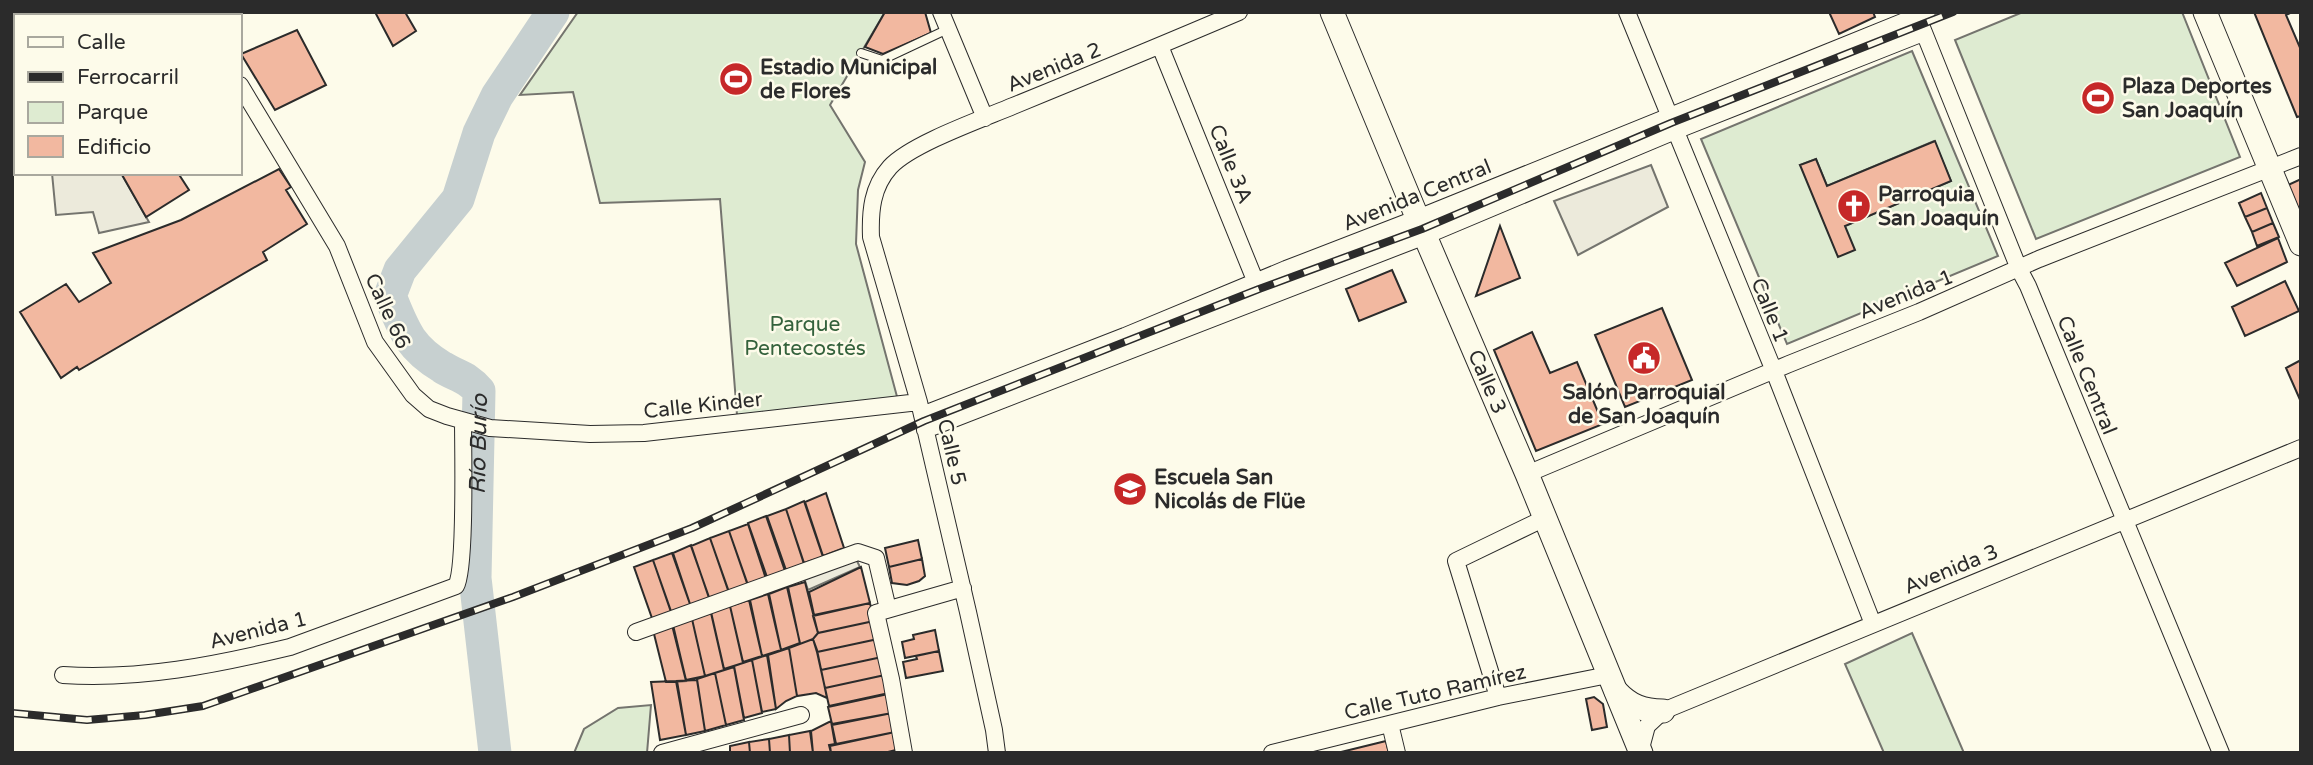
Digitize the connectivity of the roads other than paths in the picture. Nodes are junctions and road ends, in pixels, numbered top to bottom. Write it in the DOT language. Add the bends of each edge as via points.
graph roads {
  1 [pos="942,12"];
  2 [pos="1239,12"];
  3 [pos="1332,12"];
  4 [pos="1627,12"];
  5 [pos="2205,12"];
  6 [pos="1921,13"];
  7 [pos="948,29"];
  8 [pos="1923,33"];
  9 [pos="1160,46"];
  10 [pos="861,53"];
  11 [pos="242,88"];
  12 [pos="985,118"];
  13 [pos="1672,124"];
  14 [pos="2301,156"];
  15 [pos="890,168"];
  16 [pos="2270,168"];
  17 [pos="1421,227"];
  18 [pos="2301,244"];
  19 [pos="2019,269"];
  20 [pos="1255,282"];
  21 [pos="1262,299"];
  22 [pos="1774,371"];
  23 [pos="922,416"];
  24 [pos="463,421"];
  25 [pos="490,428"];
  26 [pos="2301,449"];
  27 [pos="1527,474"];
  28 [pos="1545,518"];
  29 [pos="2124,521"];
  30 [pos="963,589"];
  31 [pos="888,608"];
  32 [pos="1873,624"];
  33 [pos="636,632"];
  34 [pos="63,675"];
  35 [pos="1611,682"];
  36 [pos="1498,697"];
  37 [pos="1663,711"];
  38 [pos="801,715"];
  39 [pos="1390,724"];
  40 [pos="1640,752"];
  41 [pos="662,753"];
  42 [pos="904,753"];
  43 [pos="997,753"];
  44 [pos="1272,753"];
  45 [pos="1397,753"];
  46 [pos="2221,753"];
  1 -- 7 [label="street"];
  2 -- 9 [label="street, Avenida 2"];
  3 -- 17 [label="main road, Calle 3"];
  4 -- 13 [label="street, Calle 1"];
  5 -- 16 [label="main road"];
  6 -- 8 [label="street, Calle Central"];
  6 -- 13 [label="street, Avenida Central"];
  7 -- 10 [label="lane" via="882,60"];
  7 -- 12 [label="street"];
  8 -- 13 [label="street, Avenida Central"];
  8 -- 19 [label="street, Calle Central"];
  9 -- 12 [label="street, Avenida 2"];
  9 -- 20 [label="street, Calle 3A"];
  11 -- 24 [label="street, Calle 66" via="337,246 375,342 391,367 429,408"];
  12 -- 15 [label="street, Avenida 2" via="908,152"];
  13 -- 17 [label="street, Avenida Central"];
  13 -- 22 [label="street, Calle 1"];
  14 -- 16 [label="street, Avenida 1"];
  15 -- 23 [label="street, Calle 5" via="875,190 872,237"];
  16 -- 18 [label="main road"];
  16 -- 19 [label="street, Avenida 1"];
  17 -- 20 [label="street, Avenida Central"];
  17 -- 21 [label="street, Avenida Central"];
  17 -- 27 [label="main road, Calle 3"];
  19 -- 22 [label="street, Avenida 1"];
  19 -- 29 [label="street, Calle Central"];
  20 -- 21 [label="street, Calle 3A"];
  20 -- 23 [label="street, Avenida Central"];
  21 -- 23 [label="street, Avenida Central"];
  22 -- 27 [label="street, Avenida 1"];
  22 -- 32 [label="street, Calle 1"];
  23 -- 25 [label="street, Calle Kinder" via="644,433"];
  23 -- 30 [label="street, Calle 5"];
  24 -- 25 [label="street, Calle 66"];
  24 -- 34 [label="street, Avenida 1" via="460,580 456,586 290,647 181,671"];
  26 -- 29 [label="street, Avenida 3"];
  27 -- 28 [label="main road, Calle 3"];
  28 -- 35 [label="main road, Calle 3"];
  28 -- 36 [label="street" via="1456,561"];
  29 -- 32 [label="street, Avenida 3"];
  29 -- 46 [label="street, Calle Central"];
  30 -- 31 [label="street"];
  30 -- 43 [label="street, Calle 5"];
  31 -- 33 [label="street" via="876,558 858,552"];
  31 -- 42 [label="street" via="876,613"];
  32 -- 37 [label="street, Avenida 3"];
  35 -- 36 [label="street, Calle Tuto Ramírez"];
  35 -- 37 [label="main road" via="1633,706"];
  35 -- 40 [label="main road, Calle 3"];
  36 -- 39 [label="street, Calle Tuto Ramírez"];
  37 -- 40 [label="street" via="1647,726"];
  38 -- 41 [label="street"];
  39 -- 44 [label="street, Calle Tuto Ramírez"];
  39 -- 45 [label="street"];
}
